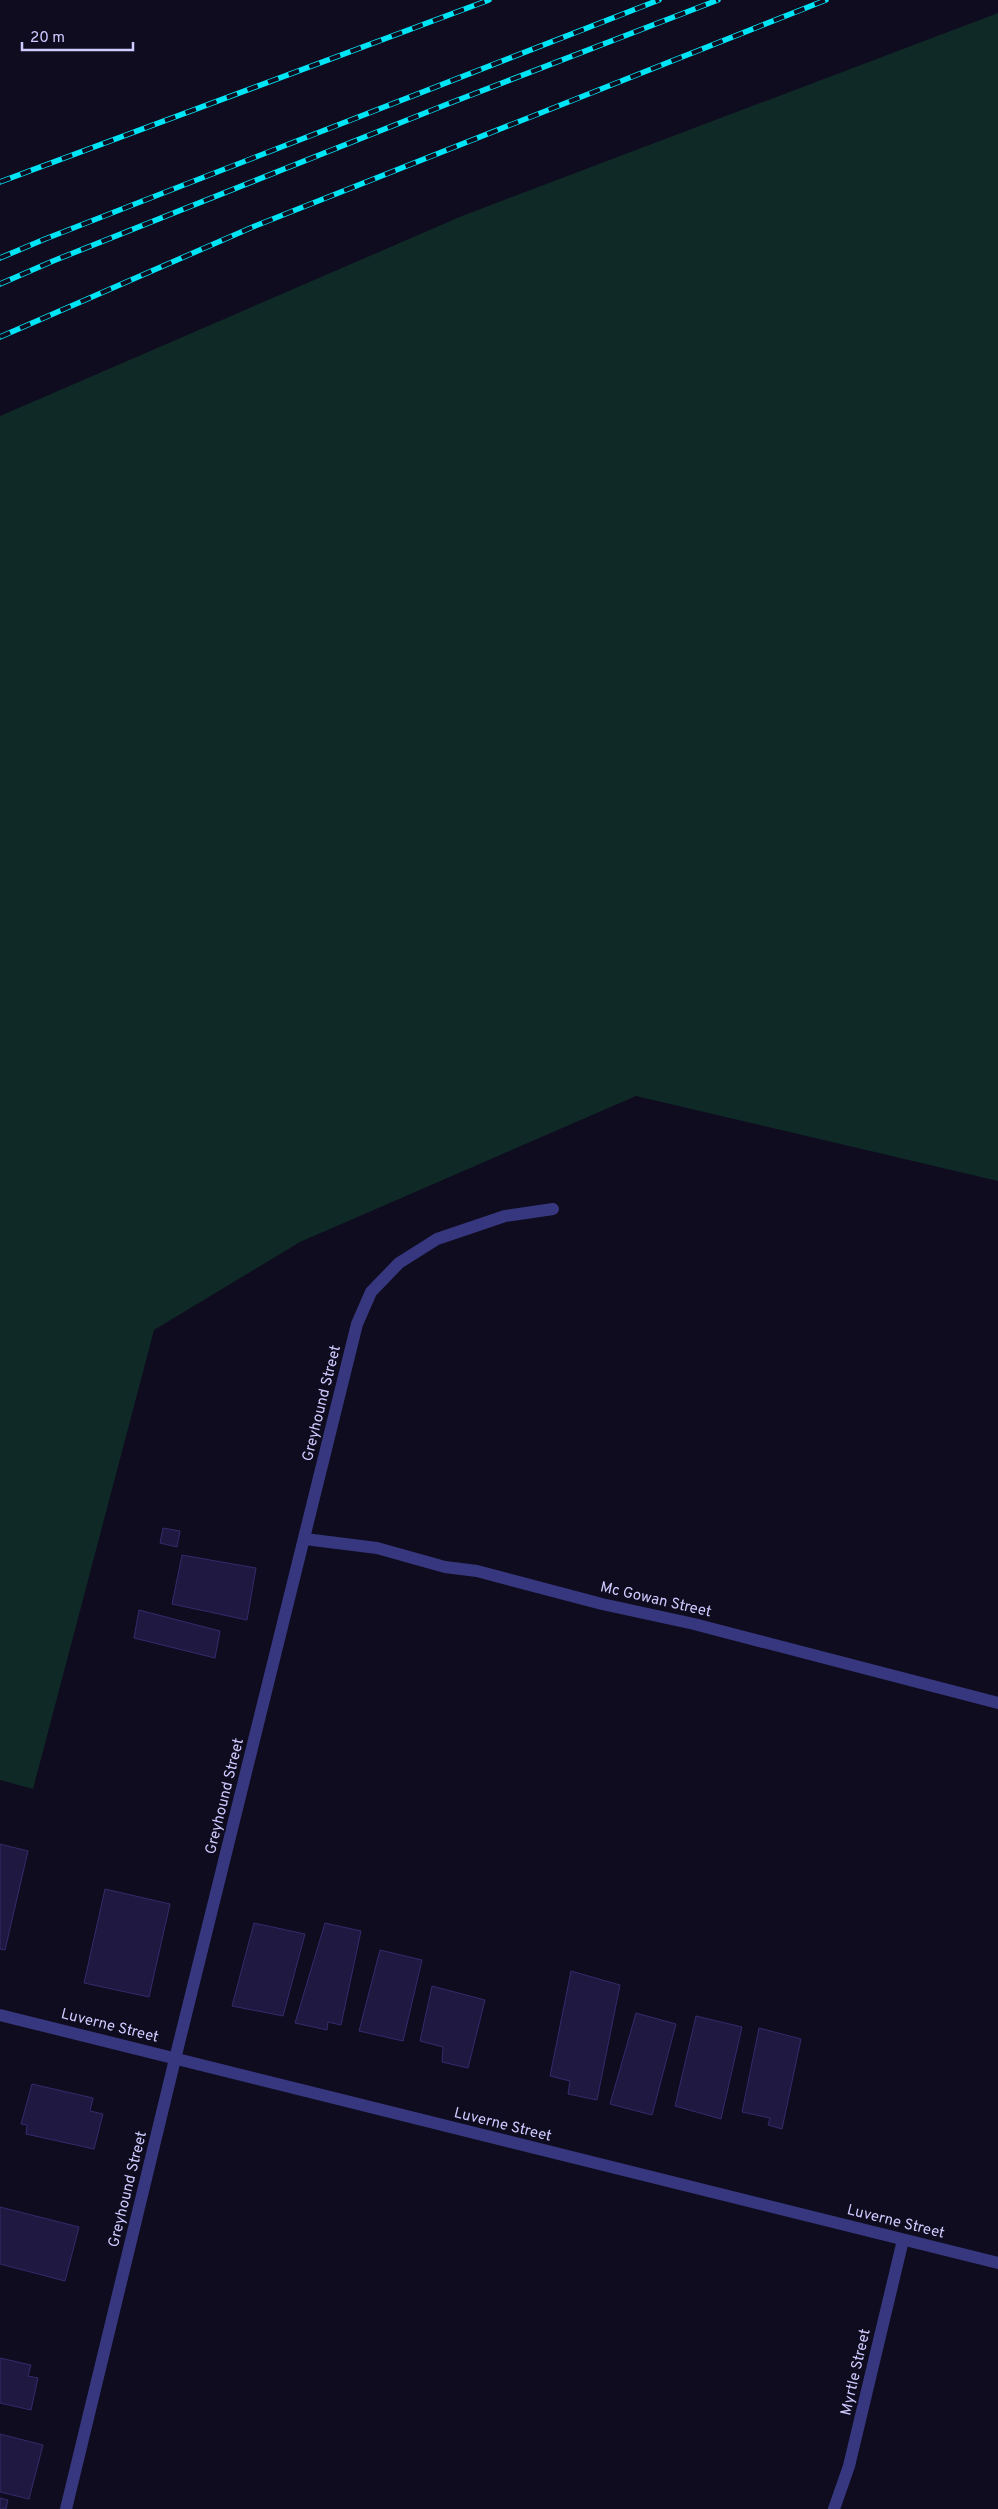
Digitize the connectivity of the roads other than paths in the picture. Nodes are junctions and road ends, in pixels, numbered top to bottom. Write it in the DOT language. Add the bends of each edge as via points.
graph roads {
  1 [pos="553,1209"];
  2 [pos="305,1539"];
  3 [pos="998,1703"];
  4 [pos="0,2015"];
  5 [pos="175,2058"];
  6 [pos="903,2240"];
  7 [pos="998,2262"];
  8 [pos="66,2509"];
  9 [pos="834,2509"];
  1 -- 2 [label="street, Greyhound Street" via="505,1216 437,1239 399,1263 371,1292 357,1324"];
  2 -- 3 [label="street, Mc Gowan Street" via="377,1548 445,1567 694,1624"];
  2 -- 5 [label="street, Greyhound Street"];
  4 -- 5 [label="street, Luverne Street"];
  5 -- 6 [label="street, Luverne Street"];
  5 -- 8 [label="street, Greyhound Street"];
  6 -- 7 [label="street, Luverne Street"];
  6 -- 9 [label="street, Myrtle Street" via="849,2466"];
}
